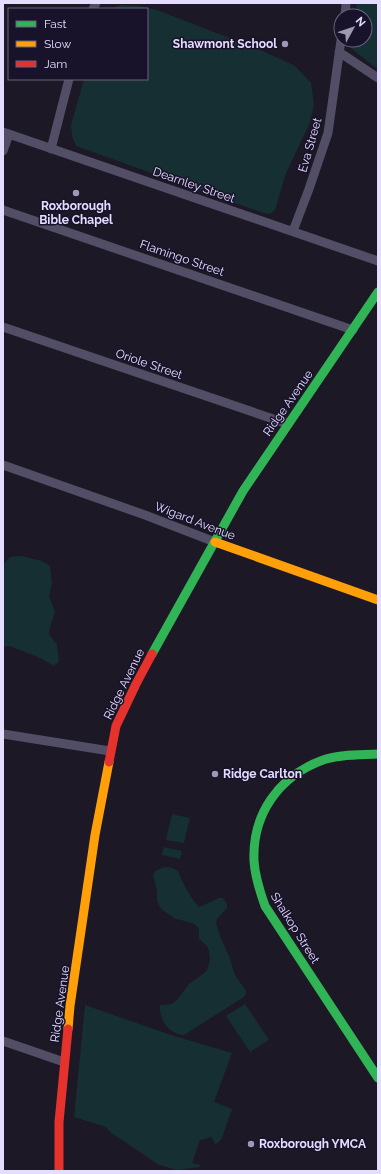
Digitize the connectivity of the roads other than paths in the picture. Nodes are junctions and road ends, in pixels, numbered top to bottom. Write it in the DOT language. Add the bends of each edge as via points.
graph roads {
  1 [pos="340,48"];
  2 [pos="340,52"];
  3 [pos="378,78"];
  4 [pos="69,80"];
  5 [pos="6,134"];
  6 [pos="51,149"];
  7 [pos="3,151"];
  8 [pos="3,210"];
  9 [pos="293,231"];
  10 [pos="378,261"];
  11 [pos="378,292"];
  12 [pos="3,327"];
  13 [pos="353,330"];
  14 [pos="288,424"];
  15 [pos="3,465"];
  16 [pos="215,542"];
  17 [pos="378,600"];
  18 [pos="3,734"];
  19 [pos="110,751"];
  20 [pos="378,754"];
  21 [pos="3,1041"];
  22 [pos="64,1062"];
  23 [pos="378,1078"];
  24 [pos="59,1171"];
  1 -- 2 [label="street, Eva Street"];
  2 -- 3 [label="street"];
  2 -- 9 [label="street, Eva Street" via="328,133"];
  4 -- 6 [label="street"];
  5 -- 6 [label="street, Dearnley Street"];
  5 -- 7 [label="street"];
  6 -- 9 [label="street, Dearnley Street"];
  8 -- 13 [label="street, Flamingo Street"];
  9 -- 10 [label="street, Dearnley Street"];
  11 -- 13 [label="main road, Ridge Avenue"];
  12 -- 14 [label="street, Oriole Street"];
  13 -- 14 [label="main road, Ridge Avenue"];
  14 -- 16 [label="main road, Ridge Avenue" via="243,491"];
  15 -- 16 [label="street, Wigard Avenue"];
  16 -- 17 [label="main road, Wigard Avenue"];
  16 -- 19 [label="main road, Ridge Avenue" via="127,702 116,726"];
  18 -- 19 [label="street"];
  19 -- 22 [label="main road, Ridge Avenue" via="84,909"];
  20 -- 23 [label="main road, Shalkop Street" via="333,757 312,764 291,778 273,797 261,816 253,854 256,881 265,905"];
  21 -- 22 [label="street"];
  22 -- 24 [label="main road, Ridge Avenue" via="58,1130"];
}
